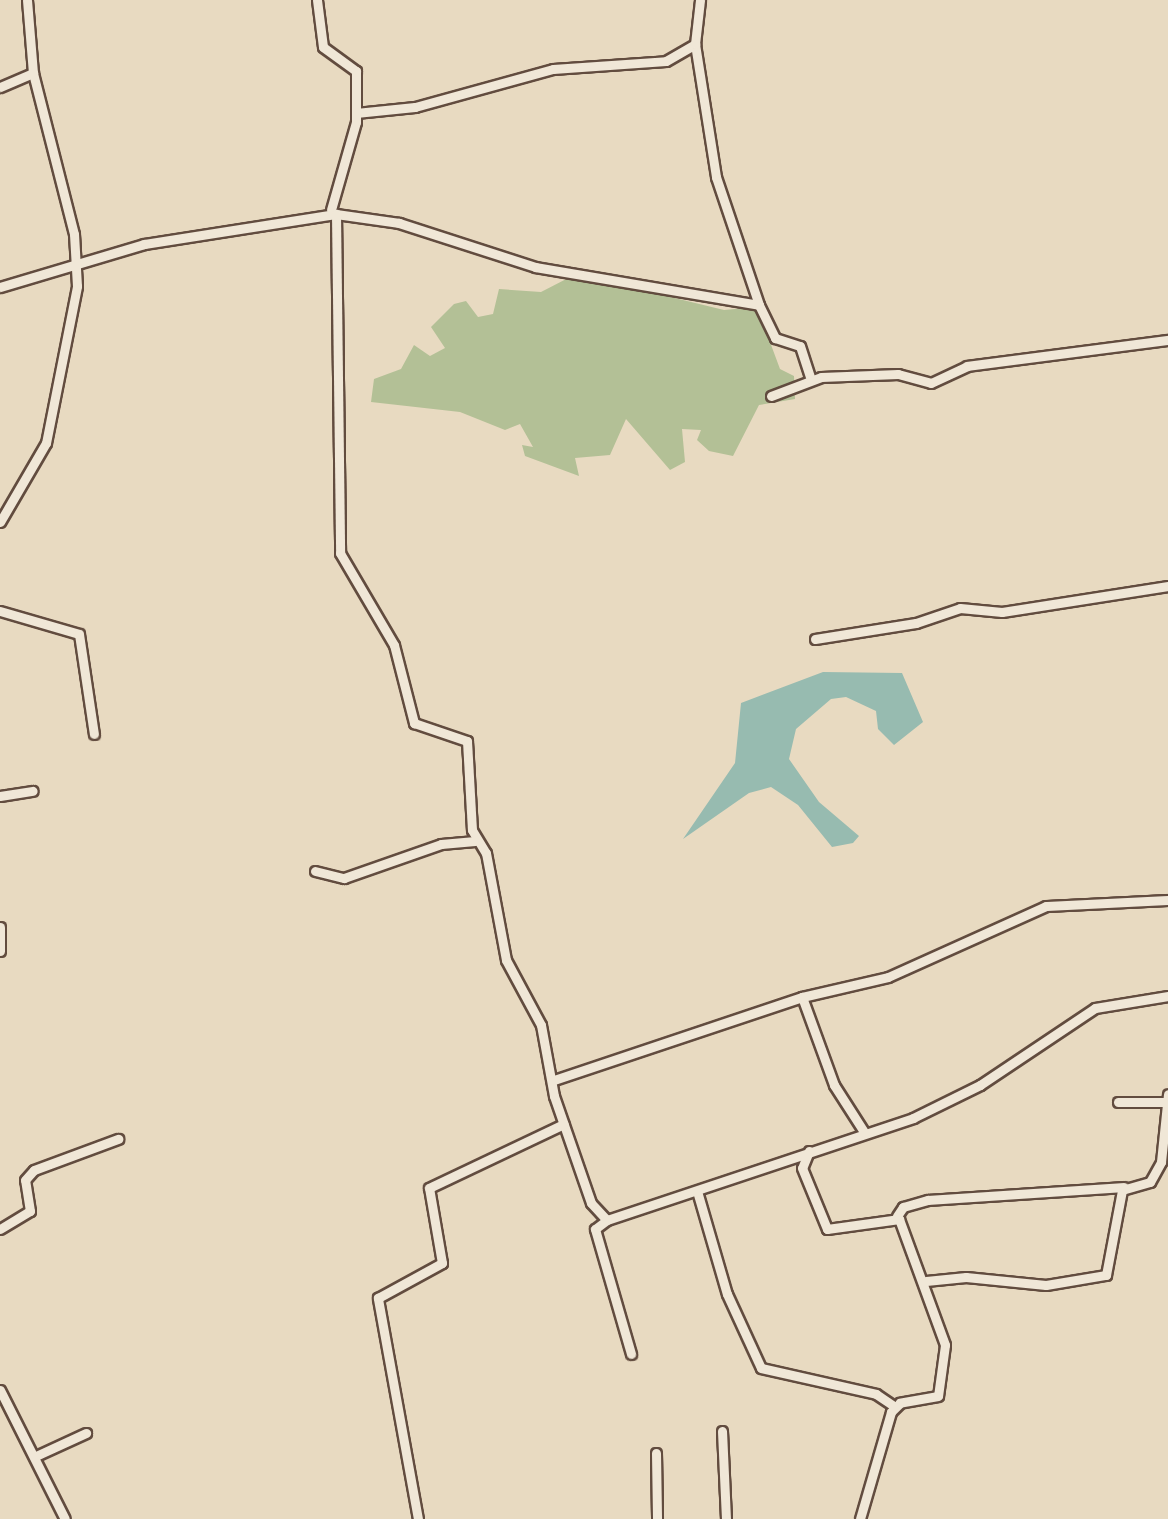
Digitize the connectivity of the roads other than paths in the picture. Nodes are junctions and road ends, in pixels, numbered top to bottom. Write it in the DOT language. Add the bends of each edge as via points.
graph roads {
  1 [pos="27,0"];
  2 [pos="317,0"];
  3 [pos="700,0"];
  4 [pos="695,44"];
  5 [pos="33,73"];
  6 [pos="0,87"];
  7 [pos="356,113"];
  8 [pos="333,212"];
  9 [pos="73,270"];
  10 [pos="0,287"];
  11 [pos="759,305"];
  12 [pos="1168,340"];
  13 [pos="811,379"];
  14 [pos="771,396"];
  15 [pos="0,522"];
  16 [pos="1168,586"];
  17 [pos="0,611"];
  18 [pos="815,639"];
  19 [pos="94,734"];
  20 [pos="33,791"];
  21 [pos="0,796"];
  22 [pos="475,841"];
  23 [pos="315,871"];
  24 [pos="1168,900"];
  25 [pos="0,927"];
  26 [pos="0,951"];
  27 [pos="1168,996"];
  28 [pos="802,997"];
  29 [pos="554,1080"];
  30 [pos="1167,1098"];
  31 [pos="1118,1102"];
  32 [pos="564,1124"];
  33 [pos="864,1132"];
  34 [pos="118,1139"];
  35 [pos="809,1151"];
  36 [pos="1124,1187"];
  37 [pos="697,1191"];
  38 [pos="897,1216"];
  39 [pos="607,1220"];
  40 [pos="0,1229"];
  41 [pos="926,1281"];
  42 [pos="631,1354"];
  43 [pos="0,1390"];
  44 [pos="895,1407"];
  45 [pos="722,1431"];
  46 [pos="86,1433"];
  47 [pos="656,1453"];
  48 [pos="38,1455"];
  49 [pos="65,1519"];
  50 [pos="418,1519"];
  51 [pos="657,1519"];
  52 [pos="726,1519"];
  53 [pos="860,1519"];
  1 -- 5 [label="street"];
  2 -- 7 [label="street" via="323,47 356,71"];
  3 -- 4 [label="street"];
  4 -- 7 [label="street" via="666,61 553,69 415,107"];
  4 -- 11 [label="street" via="716,177"];
  5 -- 6 [label="street"];
  5 -- 9 [label="street" via="74,234"];
  7 -- 8 [label="street"];
  8 -- 9 [label="street" via="221,238 144,244"];
  8 -- 11 [label="street" via="399,223 535,267"];
  8 -- 22 [label="street" via="339,549 394,645 414,723 467,741"];
  9 -- 10 [label="street"];
  9 -- 15 [label="street" via="77,286 46,443"];
  11 -- 13 [label="street" via="775,338 800,346"];
  12 -- 13 [label="street" via="967,366 931,383 898,374"];
  13 -- 14 [label="street"];
  16 -- 18 [label="street" via="1012,611 960,608 907,625"];
  17 -- 19 [label="street" via="79,634"];
  20 -- 21 [label="street"];
  22 -- 23 [label="street" via="441,844 344,878"];
  22 -- 29 [label="street" via="486,853 506,960 541,1025"];
  24 -- 28 [label="street" via="1046,906 888,977"];
  25 -- 26 [label="street"];
  27 -- 33 [label="street" via="1095,1008 980,1085"];
  28 -- 29 [label="street"];
  28 -- 33 [label="street" via="834,1085"];
  29 -- 32 [label="street"];
  30 -- 31 [label="street"];
  30 -- 36 [label="street" via="1157,1171 1150,1182"];
  32 -- 39 [label="street" via="591,1203"];
  32 -- 50 [label="street" via="429,1188 442,1263 378,1298"];
  33 -- 35 [label="street"];
  34 -- 40 [label="street" via="34,1170 25,1180 30,1211"];
  35 -- 37 [label="street"];
  35 -- 38 [label="street" via="802,1168 827,1229"];
  36 -- 38 [label="street" via="928,1200 903,1207"];
  36 -- 41 [label="street" via="1115,1250 1100,1280"];
  37 -- 39 [label="street"];
  37 -- 44 [label="street" via="727,1294 761,1368 876,1394"];
  38 -- 41 [label="street"];
  39 -- 42 [label="street" via="595,1229"];
  41 -- 44 [label="street" via="945,1345 942,1385 930,1403"];
  43 -- 48 [label="street"];
  44 -- 53 [label="street"];
  45 -- 52 [label="street"];
  46 -- 48 [label="street"];
  47 -- 51 [label="street"];
  48 -- 49 [label="street"];
}
